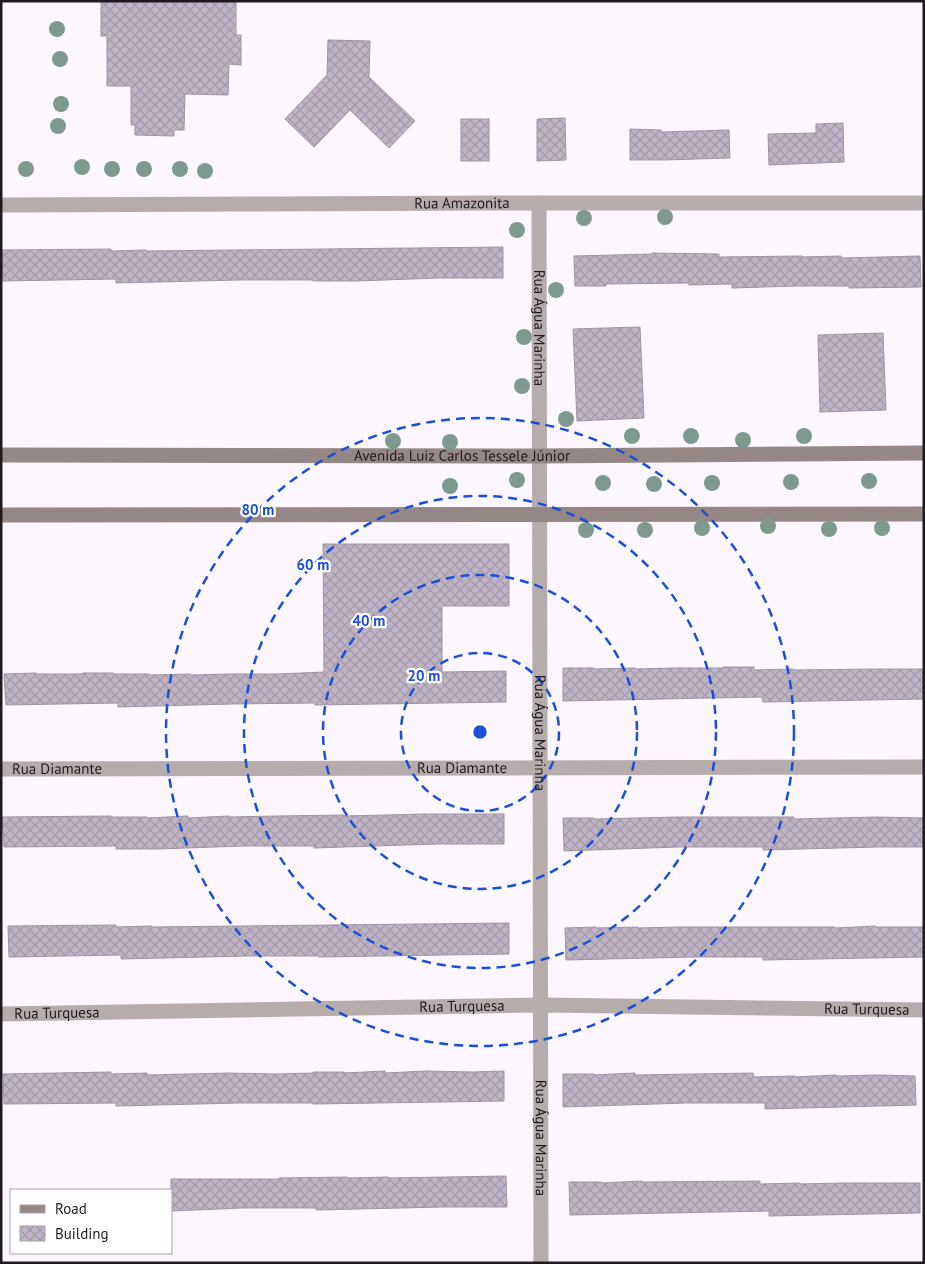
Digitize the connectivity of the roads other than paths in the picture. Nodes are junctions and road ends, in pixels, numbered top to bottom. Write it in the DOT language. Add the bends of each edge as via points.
graph roads {
  1 [pos="538,203"];
  2 [pos="924,203"];
  3 [pos="1,205"];
  4 [pos="924,453"];
  5 [pos="1,454"];
  6 [pos="539,456"];
  7 [pos="539,514"];
  8 [pos="924,514"];
  9 [pos="1,515"];
  10 [pos="924,767"];
  11 [pos="540,768"];
  12 [pos="1,769"];
  13 [pos="541,1005"];
  14 [pos="924,1010"];
  15 [pos="1,1014"];
  16 [pos="541,1263"];
  1 -- 2 [label="street, Rua Amazonita"];
  1 -- 3 [label="street, Rua Amazonita"];
  1 -- 6 [label="street, Rua Água Marinha"];
  4 -- 6 [label="street, Avenida Luiz Carlos Tessele Júnior"];
  5 -- 6 [label="street, Avenida Luiz Carlos Tessele Júnior"];
  6 -- 7 [label="street, Rua Água Marinha"];
  7 -- 8 [label="street"];
  7 -- 9 [label="street"];
  7 -- 11 [label="street, Rua Água Marinha"];
  10 -- 11 [label="street, Rua Diamante"];
  11 -- 12 [label="street, Rua Diamante"];
  11 -- 13 [label="street, Rua Água Marinha"];
  13 -- 14 [label="street, Rua Turquesa"];
  13 -- 15 [label="street, Rua Turquesa"];
  13 -- 16 [label="street, Rua Água Marinha"];
}
